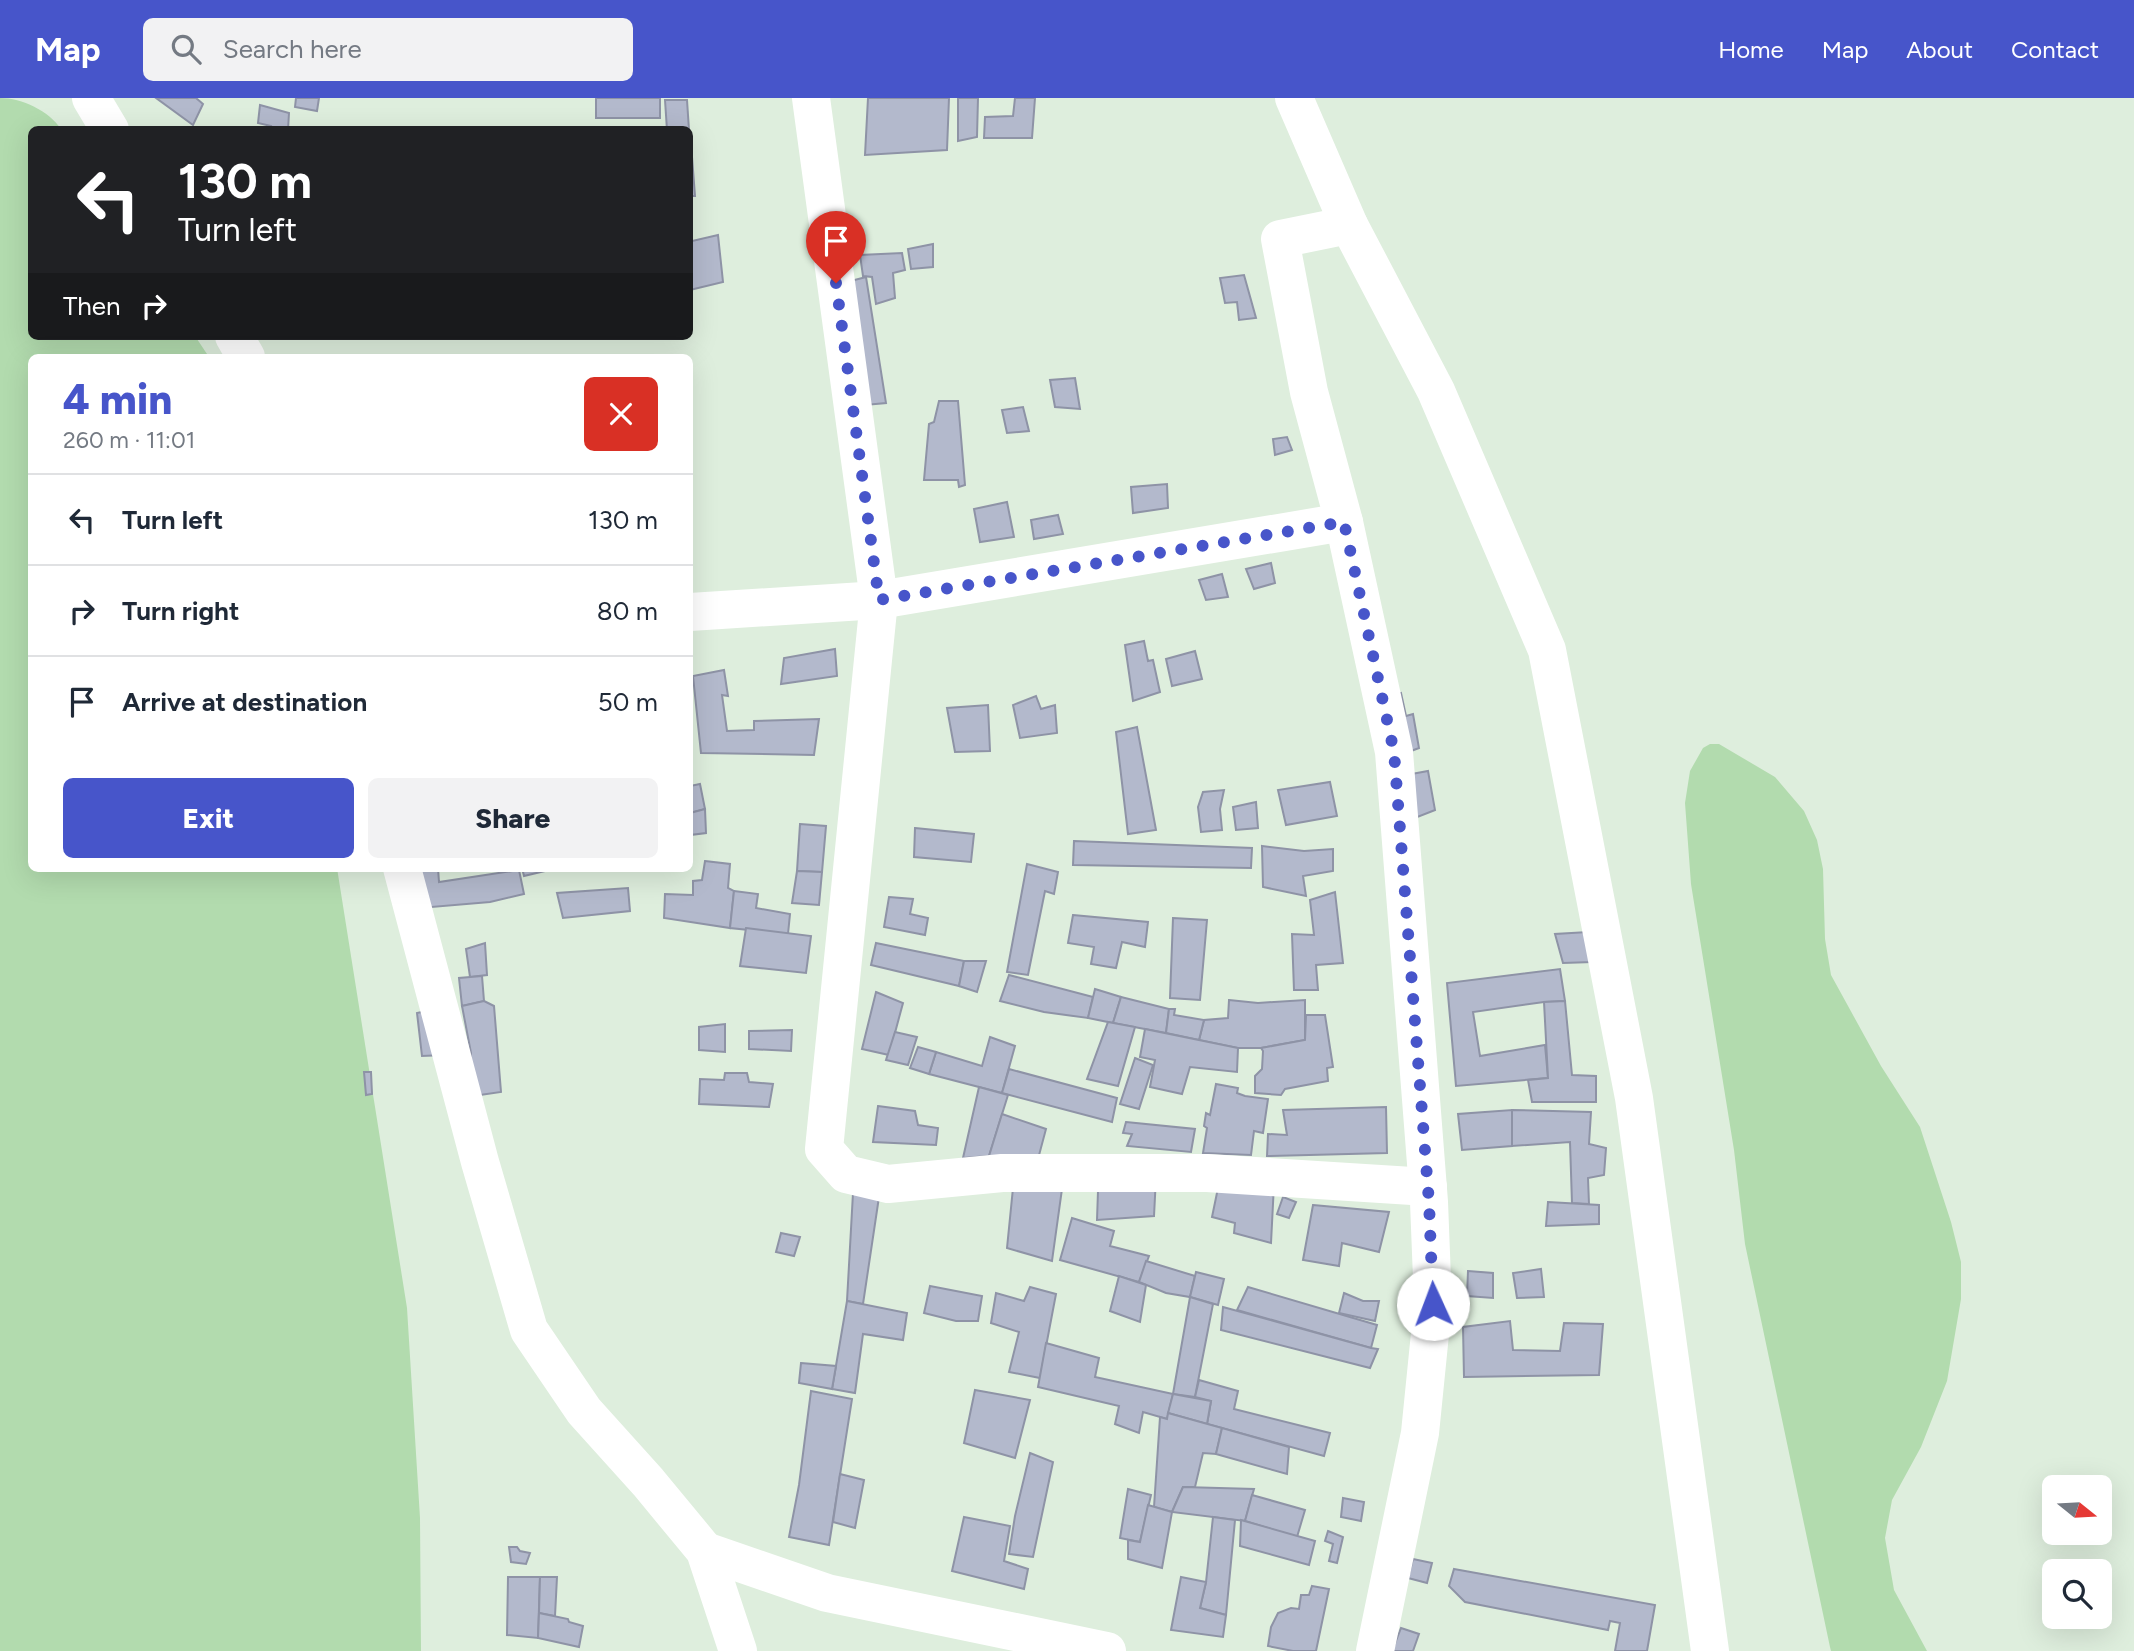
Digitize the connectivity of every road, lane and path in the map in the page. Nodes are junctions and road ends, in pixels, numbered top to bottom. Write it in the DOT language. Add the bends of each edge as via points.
graph roads {
  1 [pos="91,98"];
  2 [pos="811,98"];
  3 [pos="1294,98"];
  4 [pos="108,126"];
  5 [pos="1349,225"];
  6 [pos="1344,522"];
  7 [pos="879,600"];
  8 [pos="693,612"];
  9 [pos="403,872"];
  10 [pos="1428,1187"];
  11 [pos="705,1551"];
  12 [pos="738,1651"];
  13 [pos="1107,1651"];
  14 [pos="1375,1651"];
  15 [pos="1710,1651"];
  1 -- 4 [label="street"];
  2 -- 7 [label="street"];
  3 -- 5 [label="street"];
  5 -- 6 [label="street" via="1280,239 1310,392"];
  5 -- 15 [label="street" via="1436,391 1547,650 1634,1098"];
  6 -- 7 [label="street"];
  6 -- 10 [label="street" via="1394,752"];
  7 -- 8 [label="street"];
  7 -- 10 [label="street" via="824,1149 846,1174 888,1184 1002,1173 1207,1173"];
  9 -- 11 [label="street" via="529,1330 584,1411"];
  10 -- 14 [label="street" via="1433,1304 1420,1433"];
  11 -- 12 [label="street"];
  11 -- 13 [label="street" via="828,1593"];
}
